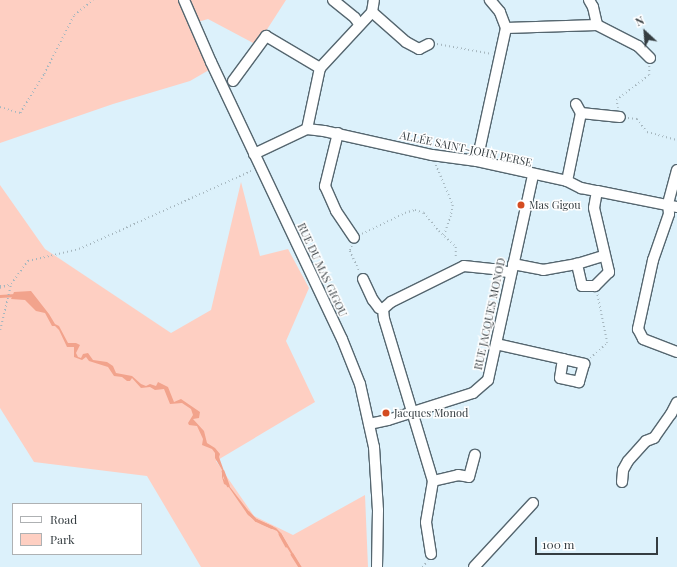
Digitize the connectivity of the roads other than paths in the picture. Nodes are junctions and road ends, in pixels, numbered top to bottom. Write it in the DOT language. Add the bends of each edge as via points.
graph roads {
  1 [pos="184,0"];
  2 [pos="333,0"];
  3 [pos="374,0"];
  4 [pos="490,0"];
  5 [pos="589,0"];
  6 [pos="372,12"];
  7 [pos="359,24"];
  8 [pos="597,25"];
  9 [pos="506,28"];
  10 [pos="429,44"];
  11 [pos="650,58"];
  12 [pos="320,68"];
  13 [pos="233,80"];
  14 [pos="620,117"];
  15 [pos="307,129"];
  16 [pos="338,133"];
  17 [pos="254,154"];
  18 [pos="477,161"];
  19 [pos="677,170"];
  20 [pos="533,175"];
  21 [pos="567,181"];
  22 [pos="597,191"];
  23 [pos="672,206"];
  24 [pos="354,238"];
  25 [pos="604,256"];
  26 [pos="577,264"];
  27 [pos="512,269"];
  28 [pos="363,279"];
  29 [pos="383,310"];
  30 [pos="496,344"];
  31 [pos="677,352"];
  32 [pos="563,358"];
  33 [pos="677,402"];
  34 [pos="413,412"];
  35 [pos="369,424"];
  36 [pos="475,455"];
  37 [pos="433,481"];
  38 [pos="622,482"];
  39 [pos="532,503"];
  40 [pos="431,554"];
  41 [pos="377,567"];
  42 [pos="474,567"];
  1 -- 17 [label="street, RUE DU MAS GIGOU"];
  2 -- 7 [label="street"];
  3 -- 6 [label="street"];
  4 -- 9 [label="street" via="500,12"];
  5 -- 8 [label="street"];
  6 -- 7 [label="street"];
  6 -- 10 [label="street" via="406,42 419,49"];
  7 -- 12 [label="street"];
  8 -- 9 [label="street"];
  8 -- 11 [label="street" via="638,46"];
  9 -- 18 [label="street"];
  12 -- 13 [label="street" via="266,36"];
  12 -- 15 [label="street"];
  14 -- 21 [label="street" via="578,108"];
  15 -- 16 [label="street, ALLÉE SAINT-JOHN PERSE"];
  15 -- 17 [label="street"];
  16 -- 18 [label="street, ALLÉE SAINT-JOHN PERSE" via="432,155"];
  16 -- 24 [label="street" via="325,186 336,211"];
  17 -- 35 [label="street, RUE DU MAS GIGOU" via="342,339 360,384"];
  18 -- 20 [label="street, ALLÉE SAINT-JOHN PERSE"];
  19 -- 23 [label="street"];
  20 -- 21 [label="street, ALLÉE SAINT-JOHN PERSE"];
  20 -- 27 [label="street, RUE JACQUES MONOD"];
  21 -- 22 [label="street, ALLÉE SAINT-JOHN PERSE"];
  22 -- 23 [label="street, ALLÉE SAINT-JOHN PERSE"];
  22 -- 25 [label="street" via="594,208"];
  23 -- 31 [label="street" via="653,260 638,329 643,338"];
  25 -- 26 [label="street"];
  25 -- 26 [label="street" via="609,272 595,286 582,286"];
  26 -- 27 [label="street" via="543,270"];
  27 -- 29 [label="street" via="464,266 391,302"];
  27 -- 30 [label="street, RUE JACQUES MONOD"];
  28 -- 29 [label="street" via="373,300"];
  29 -- 34 [label="street"];
  30 -- 32 [label="street"];
  30 -- 34 [label="street, RUE JACQUES MONOD" via="488,380 473,393"];
  32 -- 32 [label="street" via="584,364 579,382 560,378"];
  33 -- 38 [label="street" via="654,438 646,441 628,461 623,470"];
  34 -- 35 [label="street, RUE JACQUES MONOD"];
  34 -- 37 [label="street"];
  35 -- 41 [label="street, RUE DU MAS GIGOU" via="374,447 378,510"];
  36 -- 37 [label="street" via="470,477 458,475"];
  37 -- 40 [label="street" via="426,522"];
  39 -- 42 [label="street"];
}
